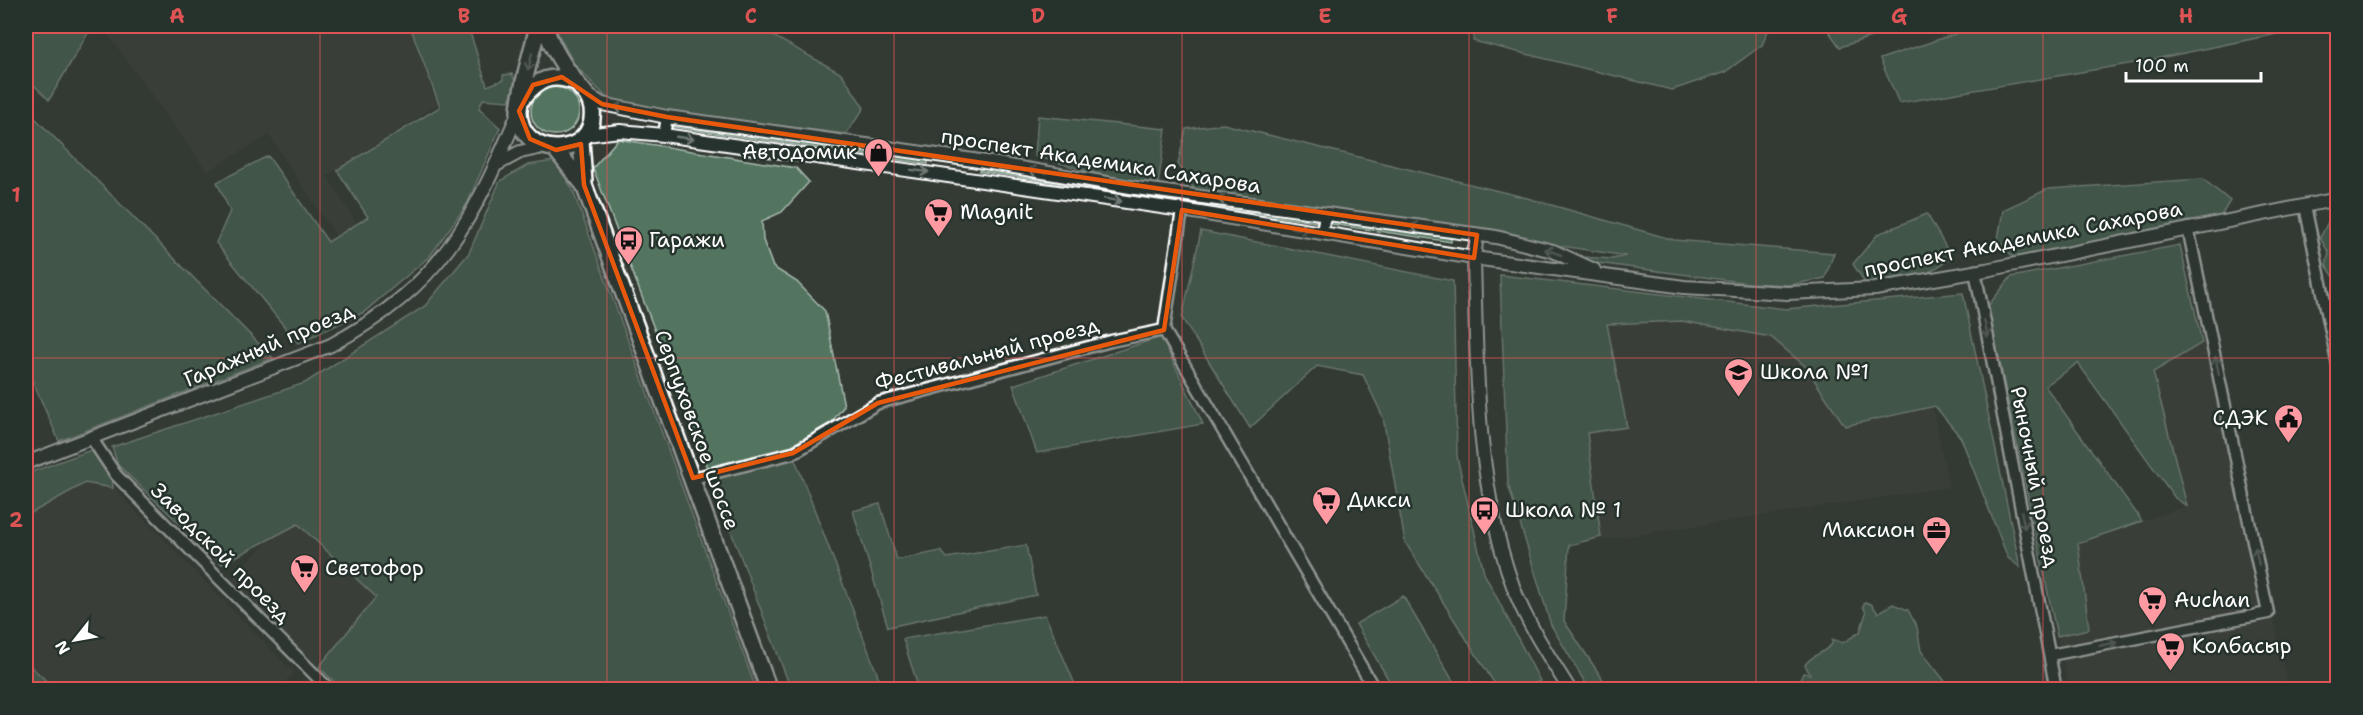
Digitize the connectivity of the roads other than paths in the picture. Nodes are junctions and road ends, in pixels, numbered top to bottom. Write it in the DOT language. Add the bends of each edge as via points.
graph roads {
  1 [pos="538,26"];
  2 [pos="545,26"];
  3 [pos="575,82"];
  4 [pos="588,95"];
  5 [pos="521,104"];
  6 [pos="667,117"];
  7 [pos="664,135"];
  8 [pos="583,137"];
  9 [pos="550,149"];
  10 [pos="972,160"];
  11 [pos="496,165"];
  12 [pos="970,178"];
  13 [pos="584,185"];
  14 [pos="1136,188"];
  15 [pos="2337,199"];
  16 [pos="1136,204"];
  17 [pos="2305,206"];
  18 [pos="1182,210"];
  19 [pos="1325,214"];
  20 [pos="2188,228"];
  21 [pos="1322,233"];
  22 [pos="1477,235"];
  23 [pos="1474,258"];
  24 [pos="1975,271"];
  25 [pos="1606,275"];
  26 [pos="1164,330"];
  27 [pos="2337,366"];
  28 [pos="92,439"];
  29 [pos="26,463"];
  30 [pos="693,478"];
  31 [pos="2050,655"];
  32 [pos="330,690"];
  33 [pos="769,690"];
  34 [pos="1375,690"];
  35 [pos="1569,690"];
  36 [pos="2056,690"];
  1 -- 5 [label="main road, one-way"];
  2 -- 3 [label="main road"];
  3 -- 4 [label="main road"];
  3 -- 5 [label="main road" via="550,77 533,85"];
  6 -- 4 [label="street, проспект Академика Сахарова, one-way" via="602,104"];
  4 -- 8 [label="main road" via="592,121"];
  5 -- 9 [label="main road" via="522,126 530,139"];
  5 -- 11 [label="street, Гаражный проезд"];
  6 -- 7 [label="street"];
  6 -- 10 [label="street, проспект Академика Сахарова"];
  7 -- 8 [label="street, проспект Академика Сахарова" via="620,131"];
  7 -- 12 [label="street, проспект Академика Сахарова, one-way"];
  8 -- 9 [label="main road" via="572,146"];
  8 -- 13 [label="main road"];
  9 -- 11 [label="street" via="520,152"];
  9 -- 13 [label="main road"];
  10 -- 12 [label="street"];
  14 -- 10 [label="street, проспект Академика Сахарова, one-way"];
  11 -- 28 [label="street, Гаражный проезд" via="466,226 437,265 368,325 331,345"];
  12 -- 16 [label="street, проспект Академика Сахарова, one-way"];
  13 -- 30 [label="main road, Серпуховское шоссе"];
  14 -- 16 [label="street"];
  19 -- 14 [label="street, проспект Академика Сахарова, one-way"];
  15 -- 17 [label="street, проспект Академика Сахарова"];
  16 -- 18 [label="street, проспект Академика Сахарова"];
  17 -- 20 [label="street, проспект Академика Сахарова"];
  17 -- 27 [label="street"];
  18 -- 21 [label="street, проспект Академика Сахарова, one-way"];
  18 -- 26 [label="street"];
  19 -- 21 [label="street"];
  22 -- 19 [label="street, проспект Академика Сахарова, one-way"];
  20 -- 24 [label="street, проспект Академика Сахарова"];
  31 -- 20 [label="street, one-way" via="2268,613"];
  21 -- 23 [label="street, проспект Академика Сахарова"];
  22 -- 23 [label="street"];
  25 -- 22 [label="street, проспект Академика Сахарова, one-way" via="1553,251"];
  23 -- 25 [label="street, проспект Академика Сахарова"];
  23 -- 35 [label="street" via="1479,418 1490,499 1515,591"];
  24 -- 25 [label="street, проспект Академика Сахарова" via="1875,289 1787,293 1684,288"];
  24 -- 31 [label="street, Рыночный проезд, one-way"];
  26 -- 30 [label="street, Фестивальный проезд" via="1111,340 878,403 793,453"];
  26 -- 34 [label="street"];
  28 -- 29 [label="street, Гаражный проезд"];
  28 -- 32 [label="street, Заводской проезд" via="116,475"];
  30 -- 33 [label="main road, Серпуховское шоссе"];
  31 -- 36 [label="street, Рыночный проезд"];
}
